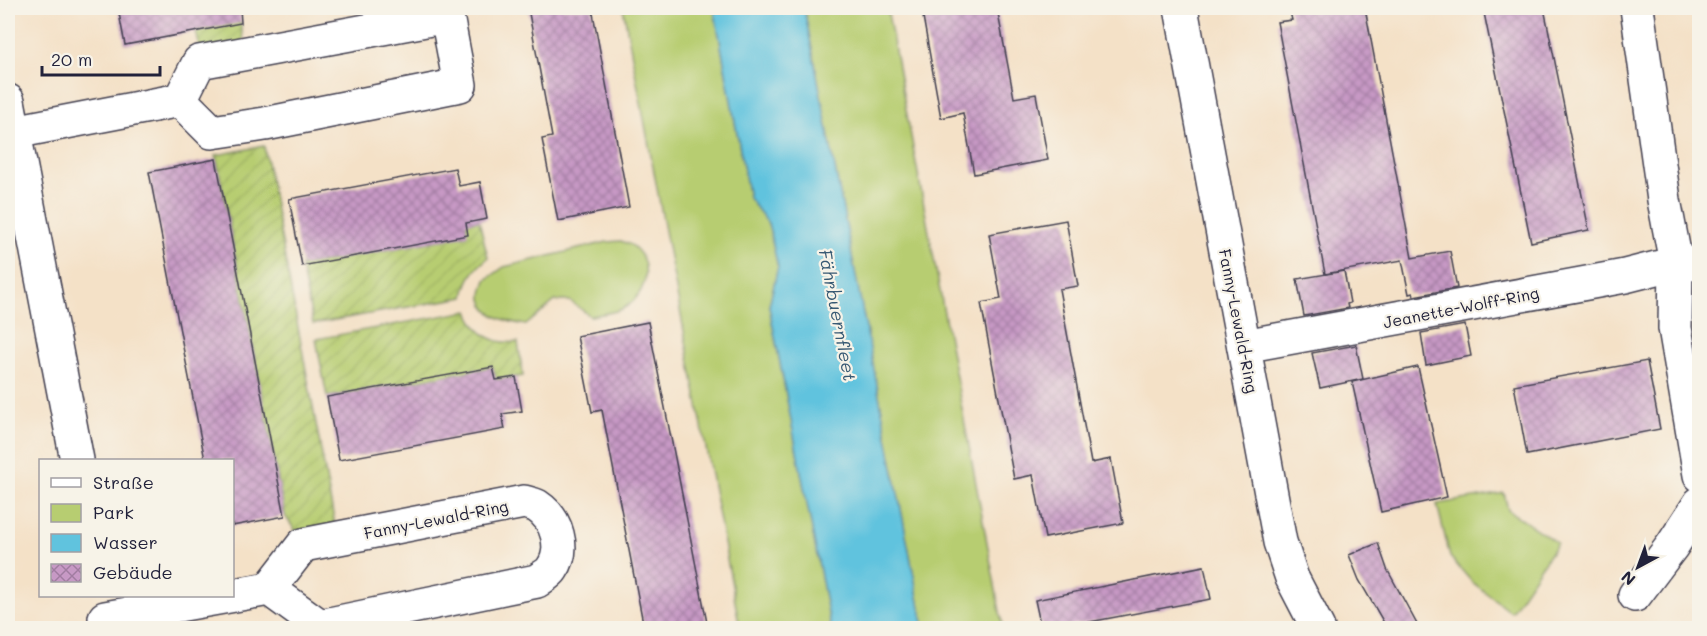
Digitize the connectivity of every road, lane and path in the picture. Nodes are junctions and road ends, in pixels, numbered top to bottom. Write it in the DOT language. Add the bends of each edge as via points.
graph roads {
  1 [pos="1180,8"];
  2 [pos="1637,8"];
  3 [pos="180,100"];
  4 [pos="10,116"];
  5 [pos="1688,264"];
  6 [pos="1244,346"];
  7 [pos="77,459"];
  8 [pos="1700,475"];
  9 [pos="1700,503"];
  10 [pos="269,589"];
  11 [pos="234,594"];
  12 [pos="1635,595"];
  13 [pos="216,597"];
  14 [pos="104,614"];
  15 [pos="1318,628"];
  1 -- 6 [label="street, Fanny-Lewald-Ring"];
  2 -- 5 [label="street" via="1664,200"];
  3 -- 3 [label="street" via="212,132 460,85 447,16 199,62"];
  3 -- 4 [label="street"];
  4 -- 7 [label="street"];
  5 -- 6 [label="street, Jeanette-Wolff-Ring"];
  5 -- 8 [label="street" via="1675,328"];
  6 -- 15 [label="street, Fanny-Lewald-Ring" via="1280,542 1292,578"];
  9 -- 12 [label="street"];
  10 -- 10 [label="street, Fanny-Lewald-Ring" via="320,626 537,581 552,571 559,555 556,528 537,506 524,502 303,545"];
  10 -- 11 [label="street"];
  13 -- 14 [label="street"];
}
